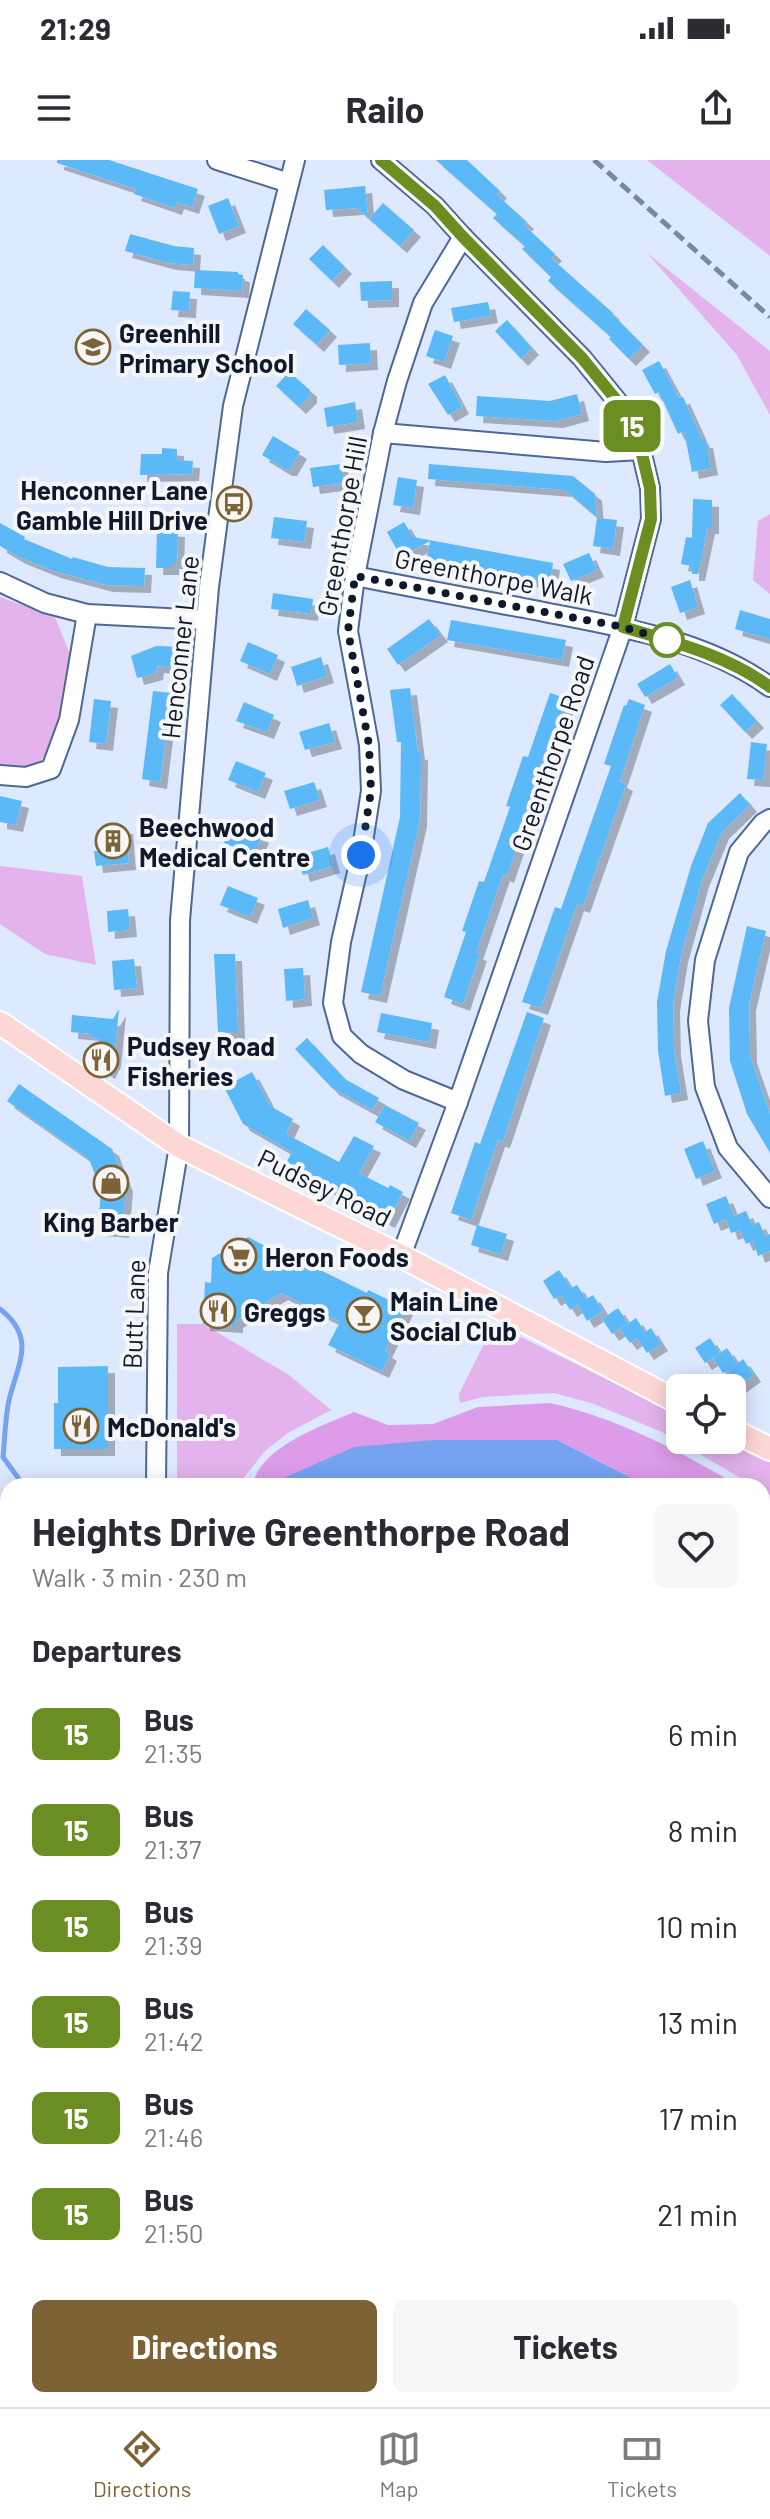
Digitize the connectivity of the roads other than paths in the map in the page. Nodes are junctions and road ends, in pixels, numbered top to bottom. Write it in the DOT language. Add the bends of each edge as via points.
graph roads {
  1 [pos="217,160"];
  2 [pos="295,160"];
  3 [pos="381,160"];
  4 [pos="289,183"];
  5 [pos="463,237"];
  6 [pos="383,433"];
  7 [pos="641,450"];
  8 [pos="355,576"];
  9 [pos="0,582"];
  10 [pos="87,614"];
  11 [pos="206,620"];
  12 [pos="623,627"];
  13 [pos="770,687"];
  14 [pos="0,775"];
  15 [pos="770,819"];
  16 [pos="0,1023"];
  17 [pos="458,1102"];
  18 [pos="179,1146"];
  19 [pos="770,1198"];
  20 [pos="401,1256"];
  21 [pos="666,1396"];
  22 [pos="746,1437"];
  23 [pos="770,1449"];
  24 [pos="156,1478"];
  1 -- 4 [label="street"];
  2 -- 4 [label="street, Henconner Lane"];
  3 -- 5 [label="street, Greenthorpe Road"];
  4 -- 11 [label="street, Henconner Lane" via="233,406"];
  5 -- 6 [label="street, Greenthorpe Hill" via="423,303"];
  5 -- 7 [label="street, Greenthorpe Road" via="582,358 626,412"];
  6 -- 7 [label="street" via="606,452"];
  6 -- 8 [label="street, Greenthorpe Hill"];
  7 -- 12 [label="street, Greenthorpe Road" via="651,519"];
  8 -- 12 [label="street, Greenthorpe Walk"];
  8 -- 17 [label="street, Greenthorpe Hill" via="348,631 369,745 371,791 333,1003 342,1036 361,1054 404,1080"];
  9 -- 10 [label="street" via="45,603"];
  10 -- 11 [label="street"];
  10 -- 14 [label="street" via="69,720 51,769 26,777"];
  11 -- 18 [label="street, Henconner Lane" via="180,920"];
  12 -- 13 [label="street, Greenthorpe Walk" via="746,669"];
  12 -- 17 [label="street, Greenthorpe Road"];
  15 -- 19 [label="street" via="739,852 705,960 698,1021 705,1087 728,1148"];
  16 -- 18 [label="main road, Pudsey Road"];
  17 -- 20 [label="street, Greenthorpe Road"];
  18 -- 20 [label="main road, Pudsey Road"];
  18 -- 24 [label="street, Butt Lane" via="158,1273"];
  20 -- 21 [label="main road, Pudsey Road"];
  22 -- 23 [label="main road"];
}
